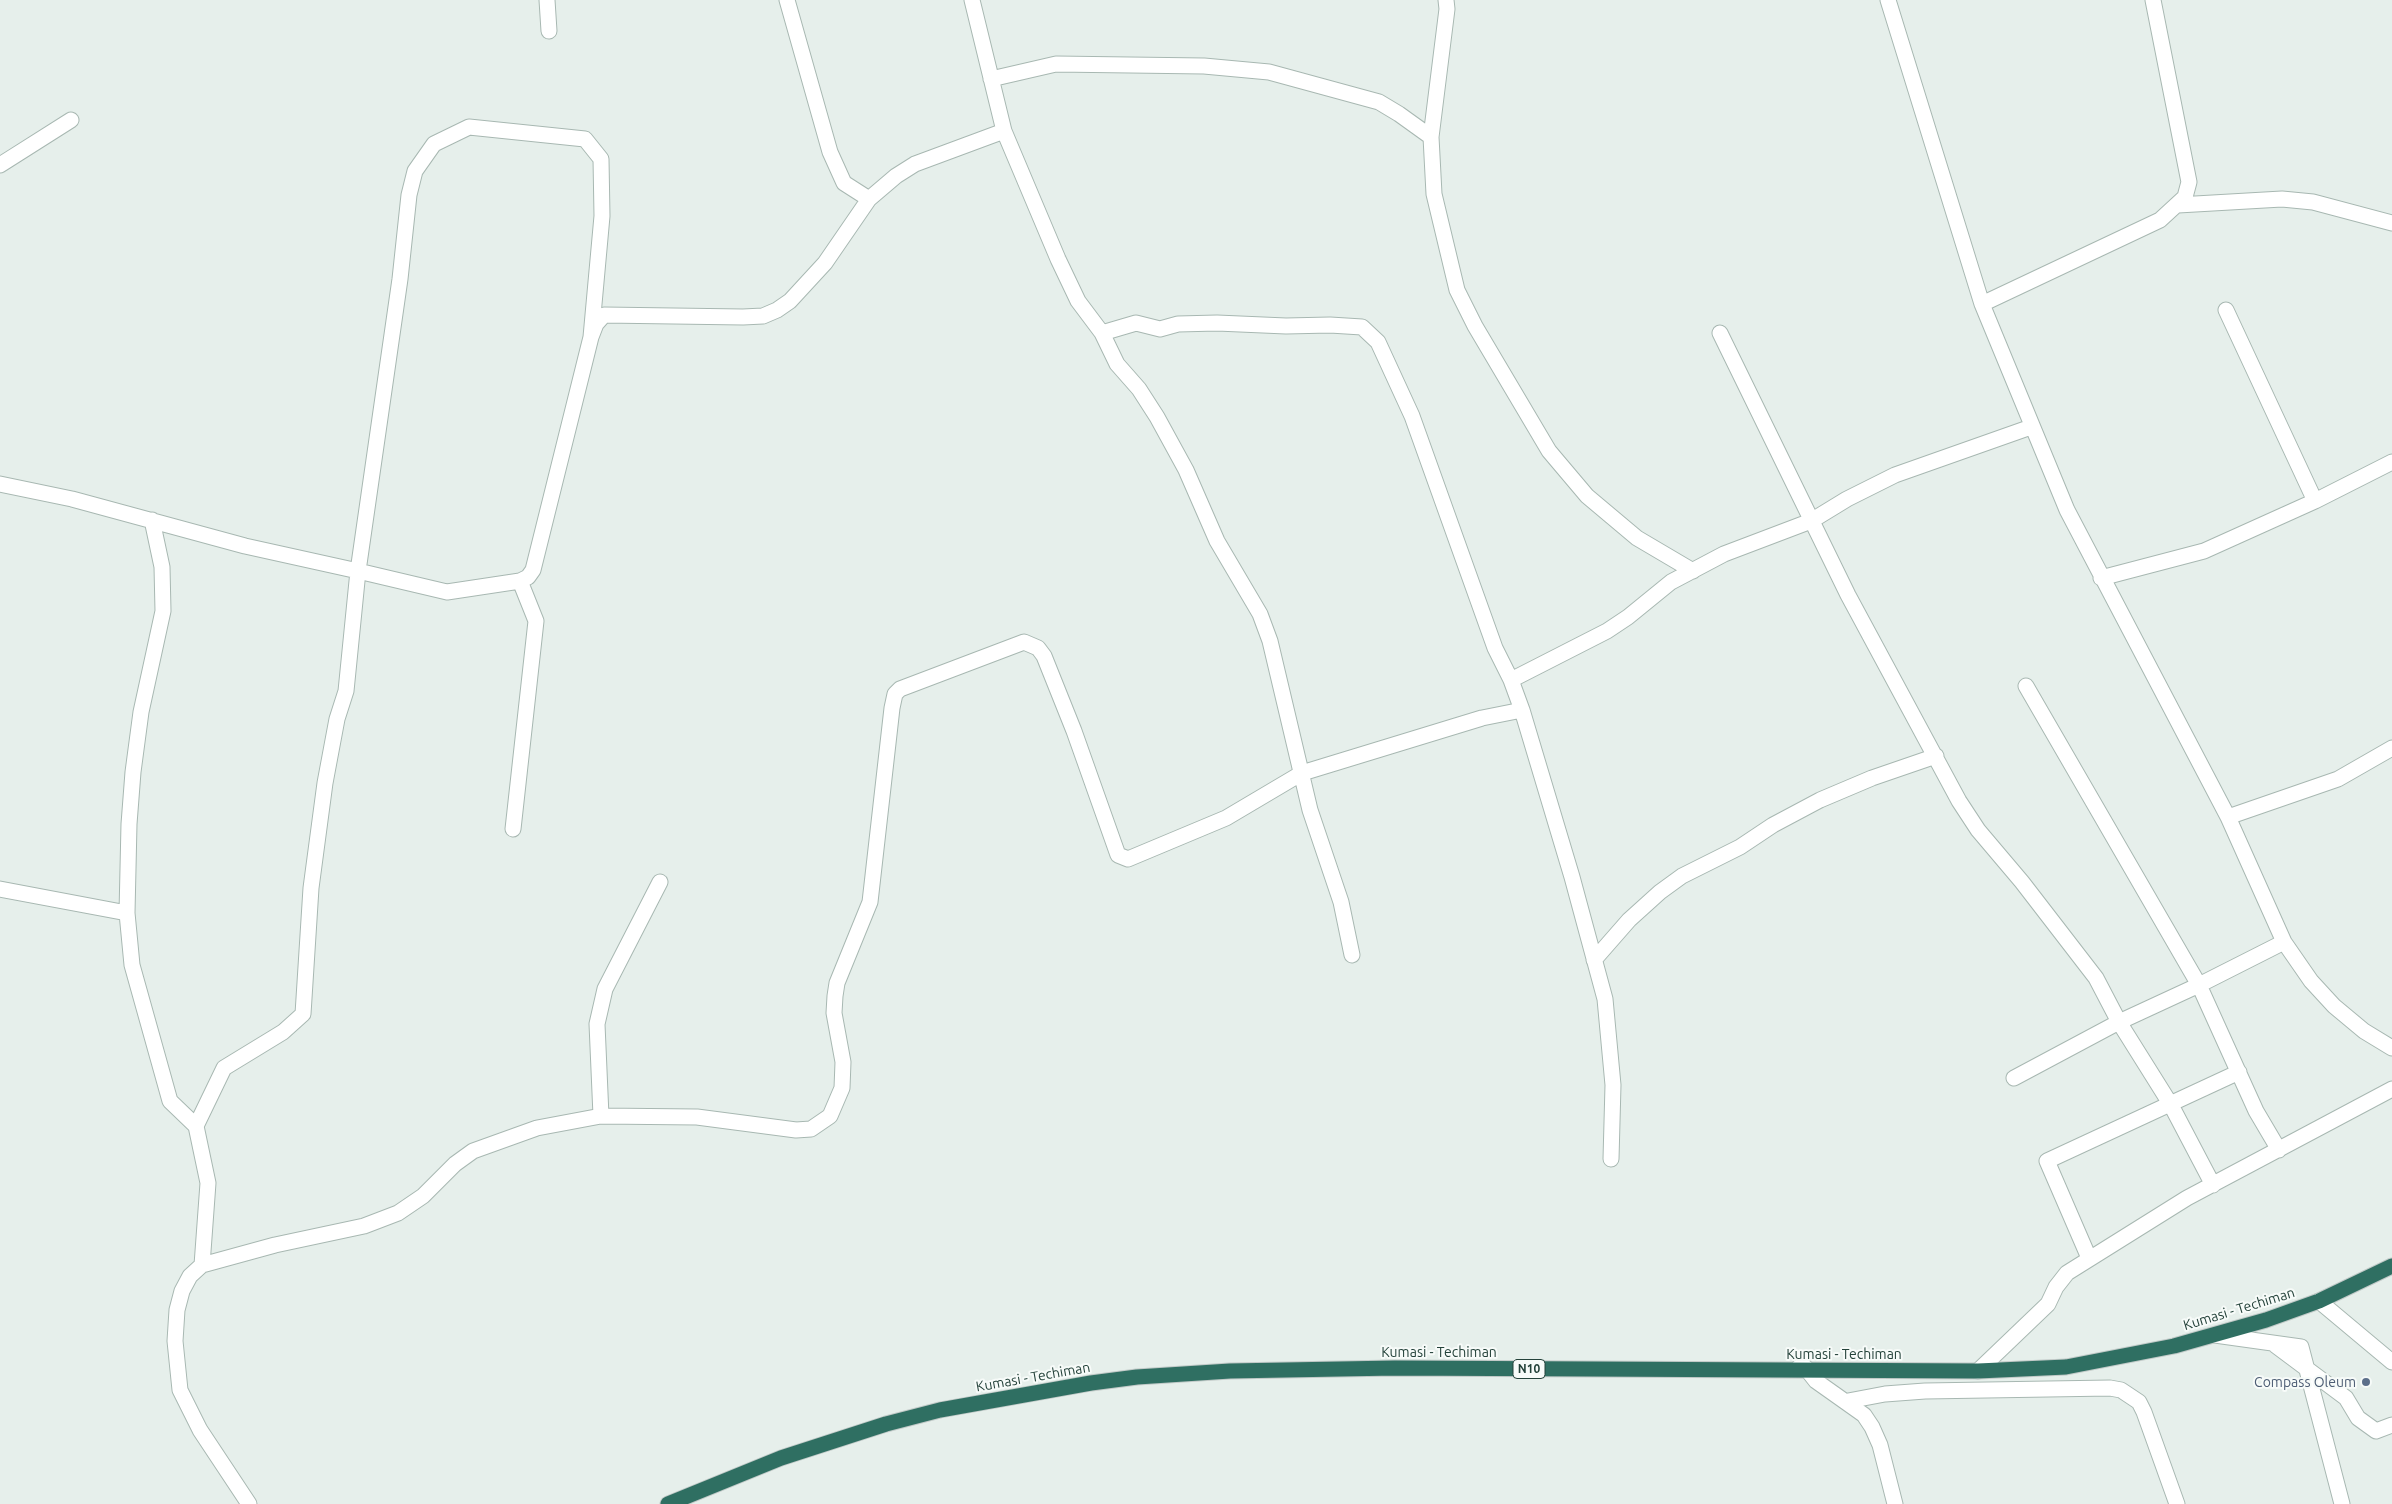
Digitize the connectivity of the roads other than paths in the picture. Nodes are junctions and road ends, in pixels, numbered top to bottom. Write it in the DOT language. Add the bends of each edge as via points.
graph roads {
  1 [pos="546,0"];
  2 [pos="787,0"];
  3 [pos="972,0"];
  4 [pos="1446,0"];
  5 [pos="1888,0"];
  6 [pos="2153,0"];
  7 [pos="549,30"];
  8 [pos="991,79"];
  9 [pos="71,120"];
  10 [pos="1004,131"];
  11 [pos="1431,137"];
  12 [pos="0,165"];
  13 [pos="870,199"];
  14 [pos="2178,205"];
  15 [pos="2392,223"];
  16 [pos="1982,304"];
  17 [pos="2226,310"];
  18 [pos="1102,333"];
  19 [pos="1720,333"];
  20 [pos="591,337"];
  21 [pos="2031,426"];
  22 [pos="2392,462"];
  23 [pos="0,484"];
  24 [pos="2315,501"];
  25 [pos="152,520"];
  26 [pos="1811,521"];
  27 [pos="358,571"];
  28 [pos="1693,571"];
  29 [pos="2101,578"];
  30 [pos="520,581"];
  31 [pos="1511,680"];
  32 [pos="2026,686"];
  33 [pos="1522,710"];
  34 [pos="2392,748"];
  35 [pos="1936,756"];
  36 [pos="1302,773"];
  37 [pos="2228,817"];
  38 [pos="513,829"];
  39 [pos="660,882"];
  40 [pos="0,889"];
  41 [pos="127,913"];
  42 [pos="2284,942"];
  43 [pos="1352,955"];
  44 [pos="1594,960"];
  45 [pos="2199,985"];
  46 [pos="2119,1022"];
  47 [pos="2392,1048"];
  48 [pos="2239,1072"];
  49 [pos="2014,1078"];
  50 [pos="2392,1089"];
  51 [pos="2171,1105"];
  52 [pos="601,1116"];
  53 [pos="196,1126"];
  54 [pos="2279,1150"];
  55 [pos="1611,1159"];
  56 [pos="2213,1185"];
  57 [pos="2089,1258"];
  58 [pos="202,1265"];
  59 [pos="2392,1266"];
  60 [pos="2319,1301"];
  61 [pos="2248,1325"];
  62 [pos="2215,1335"];
  63 [pos="2392,1362"];
  64 [pos="1728,1370"];
  65 [pos="1978,1371"];
  66 [pos="1848,1401"];
  67 [pos="2392,1424"];
  68 [pos="250,1504"];
  69 [pos="668,1504"];
  70 [pos="1895,1504"];
  71 [pos="2177,1504"];
  72 [pos="2342,1504"];
  1 -- 7 [label="street"];
  2 -- 13 [label="street" via="830,152 844,183"];
  3 -- 8 [label="street"];
  4 -- 11 [label="street" via="1448,9"];
  5 -- 16 [label="street"];
  6 -- 14 [label="street" via="2189,182 2185,197"];
  8 -- 10 [label="street"];
  8 -- 11 [label="street" via="1056,64 1204,66 1269,72 1380,102"];
  9 -- 12 [label="street"];
  10 -- 13 [label="street" via="915,164"];
  10 -- 18 [label="street" via="1078,301"];
  11 -- 28 [label="street" via="1434,194 1457,290 1544,442 1587,496 1637,538"];
  13 -- 20 [label="street" via="825,263 778,310 763,316 743,317 604,315"];
  14 -- 15 [label="street" via="2282,199 2313,202"];
  14 -- 16 [label="street" via="2160,220"];
  16 -- 21 [label="street"];
  17 -- 24 [label="street"];
  18 -- 31 [label="street" via="1136,323 1160,328 1217,323 1362,327 1378,342 1391,365 1495,648"];
  18 -- 36 [label="street" via="1117,364 1161,425 1186,470 1217,541 1260,614 1270,641"];
  19 -- 26 [label="street"];
  20 -- 27 [label="street" via="602,216 602,159 585,139 469,127 434,144 415,171 409,195"];
  20 -- 30 [label="street" via="533,570 528,578"];
  21 -- 26 [label="street" via="1895,475"];
  21 -- 29 [label="street"];
  22 -- 24 [label="street"];
  23 -- 25 [label="street"];
  24 -- 29 [label="street" via="2204,551"];
  25 -- 27 [label="street" via="245,546"];
  25 -- 41 [label="street" via="162,566 163,611 141,712 133,772"];
  26 -- 28 [label="street" via="1724,554"];
  26 -- 35 [label="street"];
  27 -- 30 [label="street" via="447,592"];
  27 -- 53 [label="street" via="346,691 327,774 311,888 303,1014 283,1032 224,1068"];
  28 -- 31 [label="street" via="1671,582 1607,631"];
  29 -- 37 [label="street"];
  30 -- 38 [label="street" via="536,621"];
  31 -- 33 [label="street"];
  32 -- 45 [label="street"];
  33 -- 36 [label="street" via="1482,718"];
  33 -- 44 [label="street"];
  34 -- 37 [label="street" via="2338,779"];
  35 -- 44 [label="street" via="1820,800 1740,847 1682,876 1629,920"];
  35 -- 46 [label="street" via="1978,830 2096,978"];
  36 -- 43 [label="street" via="1318,838 1341,902"];
  36 -- 52 [label="street" via="1226,818 1122,859 1074,731 1038,648 1024,642 900,690 895,694 892,708 870,902 835,996 834,1013 843,1062 842,1088 830,1116 811,1128 796,1130 698,1117"];
  37 -- 42 [label="street"];
  39 -- 52 [label="street" via="605,989 598,1024"];
  40 -- 41 [label="street"];
  41 -- 53 [label="street" via="132,965 170,1101"];
  42 -- 45 [label="street"];
  42 -- 47 [label="street" via="2311,981 2334,1006 2364,1031"];
  44 -- 55 [label="street" via="1605,999 1613,1084"];
  45 -- 46 [label="street"];
  45 -- 48 [label="street"];
  46 -- 49 [label="street"];
  46 -- 51 [label="street"];
  48 -- 51 [label="street"];
  48 -- 54 [label="street" via="2256,1111"];
  50 -- 54 [label="street"];
  51 -- 56 [label="street"];
  51 -- 57 [label="street" via="2047,1161"];
  52 -- 58 [label="street" via="537,1128 473,1151 423,1196 398,1213 364,1226"];
  53 -- 58 [label="street" via="208,1183"];
  54 -- 56 [label="street"];
  56 -- 57 [label="street"];
  57 -- 65 [label="street" via="2067,1273 2056,1286 2048,1304"];
  58 -- 68 [label="street" via="190,1276 176,1310 174,1340 180,1390 200,1430"];
  59 -- 60 [label="highway, Kumasi - Techiman / N10"];
  60 -- 61 [label="highway, Kumasi - Techiman / N10"];
  60 -- 63 [label="street"];
  61 -- 62 [label="highway, Kumasi - Techiman / N10"];
  61 -- 67 [label="street" via="2346,1398 2358,1418 2376,1431"];
  62 -- 65 [label="highway, Kumasi - Techiman / N10" via="2066,1367"];
  62 -- 72 [label="street" via="2301,1348"];
  64 -- 65 [label="highway, Kumasi - Techiman / N10"];
  64 -- 66 [label="street" via="1805,1367 1816,1381"];
  64 -- 69 [label="highway, Kumasi - Techiman / N10" via="1395,1368 1230,1371 1137,1377 1029,1392 886,1424 781,1458"];
  66 -- 70 [label="street" via="1864,1414 1872,1427 1880,1445"];
  66 -- 71 [label="street" via="1925,1391 2121,1390 2130,1394 2142,1407"];
}
